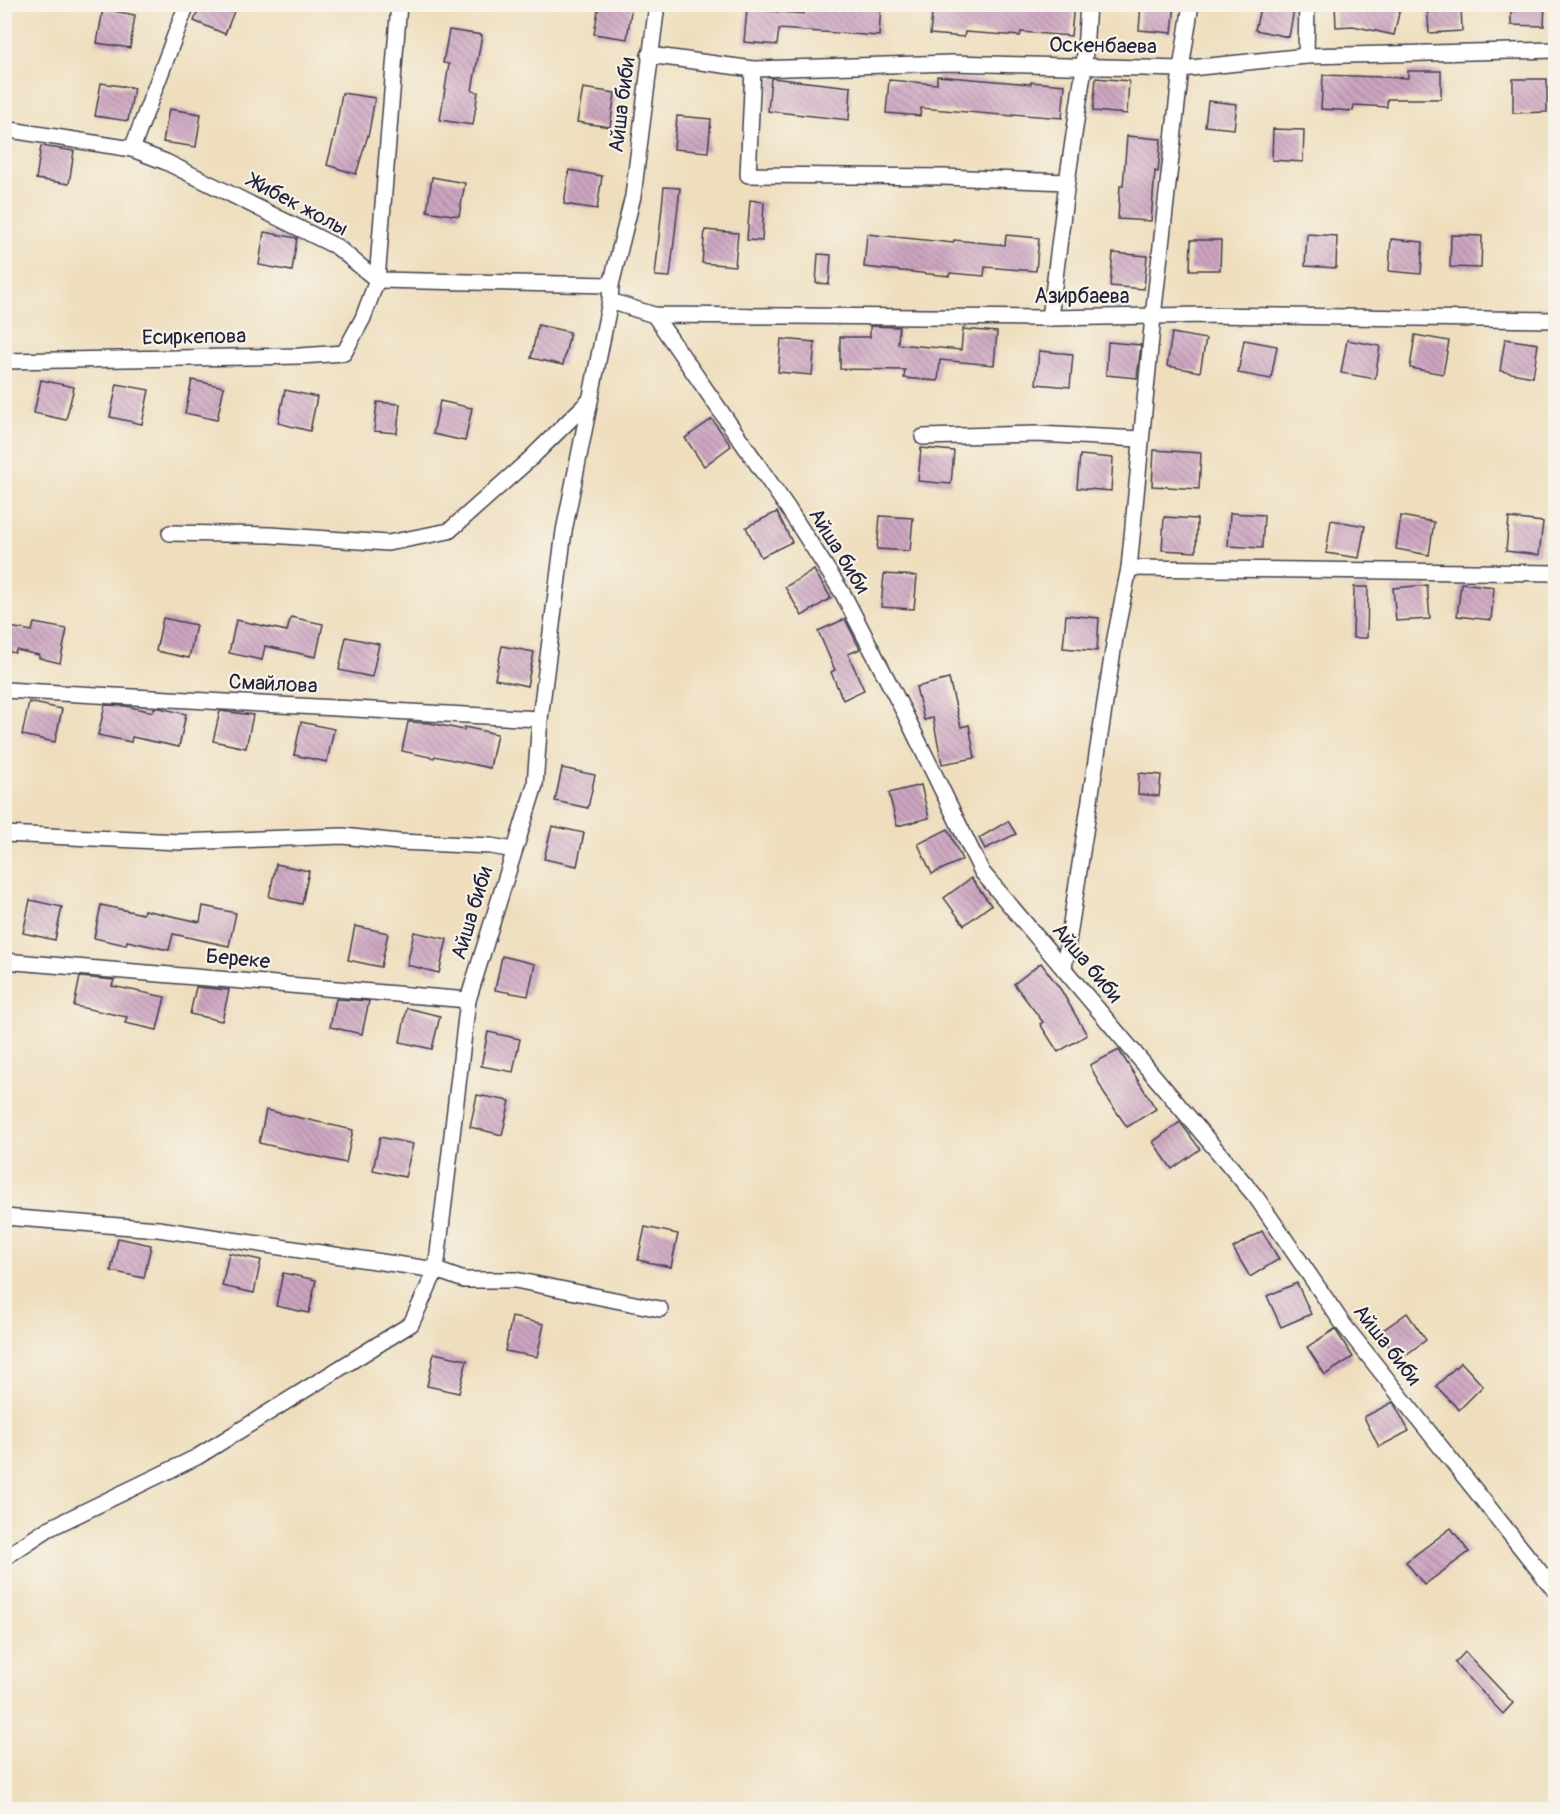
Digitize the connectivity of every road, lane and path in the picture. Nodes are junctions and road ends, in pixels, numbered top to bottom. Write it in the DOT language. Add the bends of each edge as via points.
graph roads {
  1 [pos="187,4"];
  2 [pos="399,4"];
  3 [pos="657,4"];
  4 [pos="1088,4"];
  5 [pos="1191,4"];
  6 [pos="1307,4"];
  7 [pos="1556,50"];
  8 [pos="649,55"];
  9 [pos="1306,56"];
  10 [pos="1084,67"];
  11 [pos="753,69"];
  12 [pos="1181,69"];
  13 [pos="4,129"];
  14 [pos="132,149"];
  15 [pos="1067,182"];
  16 [pos="377,280"];
  17 [pos="611,285"];
  18 [pos="610,301"];
  19 [pos="654,315"];
  20 [pos="1153,317"];
  21 [pos="1050,318"];
  22 [pos="1556,320"];
  23 [pos="4,361"];
  24 [pos="590,400"];
  25 [pos="923,436"];
  26 [pos="1141,439"];
  27 [pos="170,533"];
  28 [pos="1129,568"];
  29 [pos="1556,573"];
  30 [pos="4,690"];
  31 [pos="540,719"];
  32 [pos="4,834"];
  33 [pos="514,850"];
  34 [pos="4,961"];
  35 [pos="1064,968"];
  36 [pos="468,1000"];
  37 [pos="4,1217"];
  38 [pos="436,1270"];
  39 [pos="660,1309"];
  40 [pos="4,1558"];
  41 [pos="1556,1592"];
  1 -- 14 [label="street"];
  2 -- 16 [label="street"];
  3 -- 8 [label="street, Айша биби"];
  4 -- 10 [label="street"];
  5 -- 12 [label="street"];
  6 -- 9 [label="street"];
  7 -- 9 [label="street, Оскенбаева"];
  8 -- 11 [label="street, Оскенбаева"];
  8 -- 17 [label="street, Айша биби" via="633,196"];
  9 -- 12 [label="street, Оскенбаева"];
  10 -- 11 [label="street, Оскенбаева" via="952,63"];
  10 -- 12 [label="street, Оскенбаева"];
  10 -- 15 [label="street"];
  11 -- 15 [label="street" via="748,175"];
  12 -- 20 [label="street"];
  13 -- 14 [label="street, Жибек жолы"];
  14 -- 16 [label="street, Жибек жолы" via="337,247"];
  15 -- 21 [label="street"];
  16 -- 17 [label="street"];
  16 -- 23 [label="street, Есиркепова" via="344,353"];
  17 -- 18 [label="street, Айша биби"];
  18 -- 19 [label="street, Азирбаева"];
  18 -- 24 [label="street, Айша биби"];
  19 -- 21 [label="street, Азирбаева"];
  19 -- 35 [label="street, Айша биби" via="843,594 982,872"];
  20 -- 21 [label="street, Азирбаева"];
  20 -- 22 [label="street, Азирбаева"];
  20 -- 26 [label="street"];
  24 -- 27 [label="street" via="449,531 388,543"];
  24 -- 31 [label="street, Айша биби" via="564,531"];
  25 -- 26 [label="street" via="1036,434"];
  26 -- 28 [label="street"];
  28 -- 29 [label="street"];
  28 -- 35 [label="street"];
  30 -- 31 [label="street, Смайлова"];
  31 -- 33 [label="street, Айша биби" via="535,785"];
  32 -- 33 [label="street" via="180,842 343,836"];
  33 -- 36 [label="street, Айша биби"];
  34 -- 36 [label="street, Береке"];
  35 -- 41 [label="street, Айша биби" via="1256,1197 1343,1323"];
  36 -- 38 [label="street, Айша биби"];
  37 -- 38 [label="street" via="158,1229"];
  38 -- 39 [label="street" via="464,1280 515,1280"];
  38 -- 40 [label="street, Айша биби" via="411,1324 197,1457 48,1529"];
}
